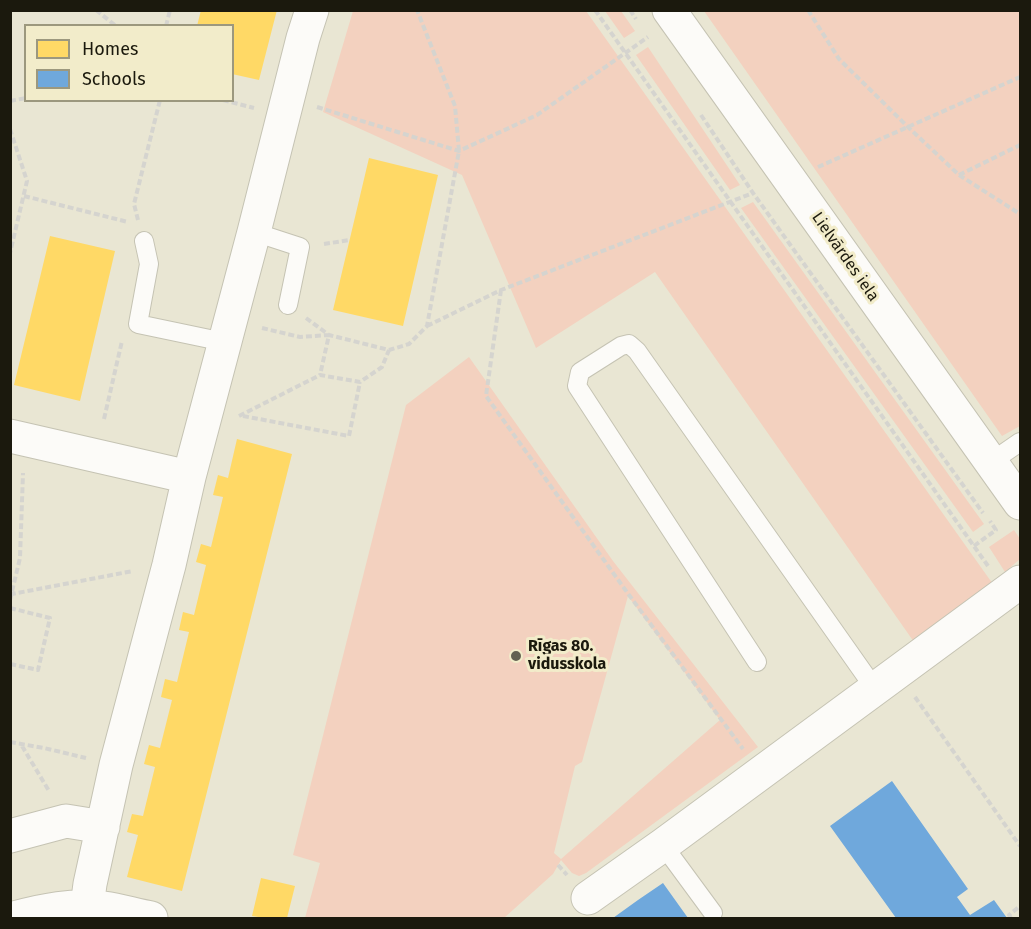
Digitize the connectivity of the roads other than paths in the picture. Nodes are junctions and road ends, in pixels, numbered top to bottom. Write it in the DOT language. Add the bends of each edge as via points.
graph roads {
  1 [pos="312,10"];
  2 [pos="669,10"];
  3 [pos="254,232"];
  4 [pos="141,233"];
  5 [pos="288,305"];
  6 [pos="224,342"];
  7 [pos="18,437"];
  8 [pos="1020,442"];
  9 [pos="991,462"];
  10 [pos="189,477"];
  11 [pos="1020,503"];
  12 [pos="1013,587"];
  13 [pos="757,662"];
  14 [pos="875,689"];
  15 [pos="103,827"];
  16 [pos="10,836"];
  17 [pos="663,845"];
  18 [pos="588,898"];
  19 [pos="87,907"];
  20 [pos="713,913"];
  21 [pos="14,918"];
  22 [pos="151,918"];
  1 -- 3 [label="street"];
  2 -- 9 [label="street, Lielvārdes iela"];
  3 -- 5 [label="lane" via="300,247"];
  3 -- 6 [label="street"];
  4 -- 6 [label="lane" via="149,264 138,324"];
  6 -- 10 [label="street"];
  7 -- 10 [label="street"];
  8 -- 9 [label="lane"];
  9 -- 11 [label="street, Lielvārdes iela"];
  10 -- 15 [label="street"];
  12 -- 14 [label="street"];
  13 -- 14 [label="lane" via="577,386 580,372 621,346 629,344 637,351"];
  14 -- 17 [label="street"];
  15 -- 16 [label="street" via="66,821"];
  15 -- 19 [label="street"];
  17 -- 18 [label="street"];
  17 -- 20 [label="lane"];
  19 -- 21 [label="street" via="46,909"];
  19 -- 22 [label="street"];
}
